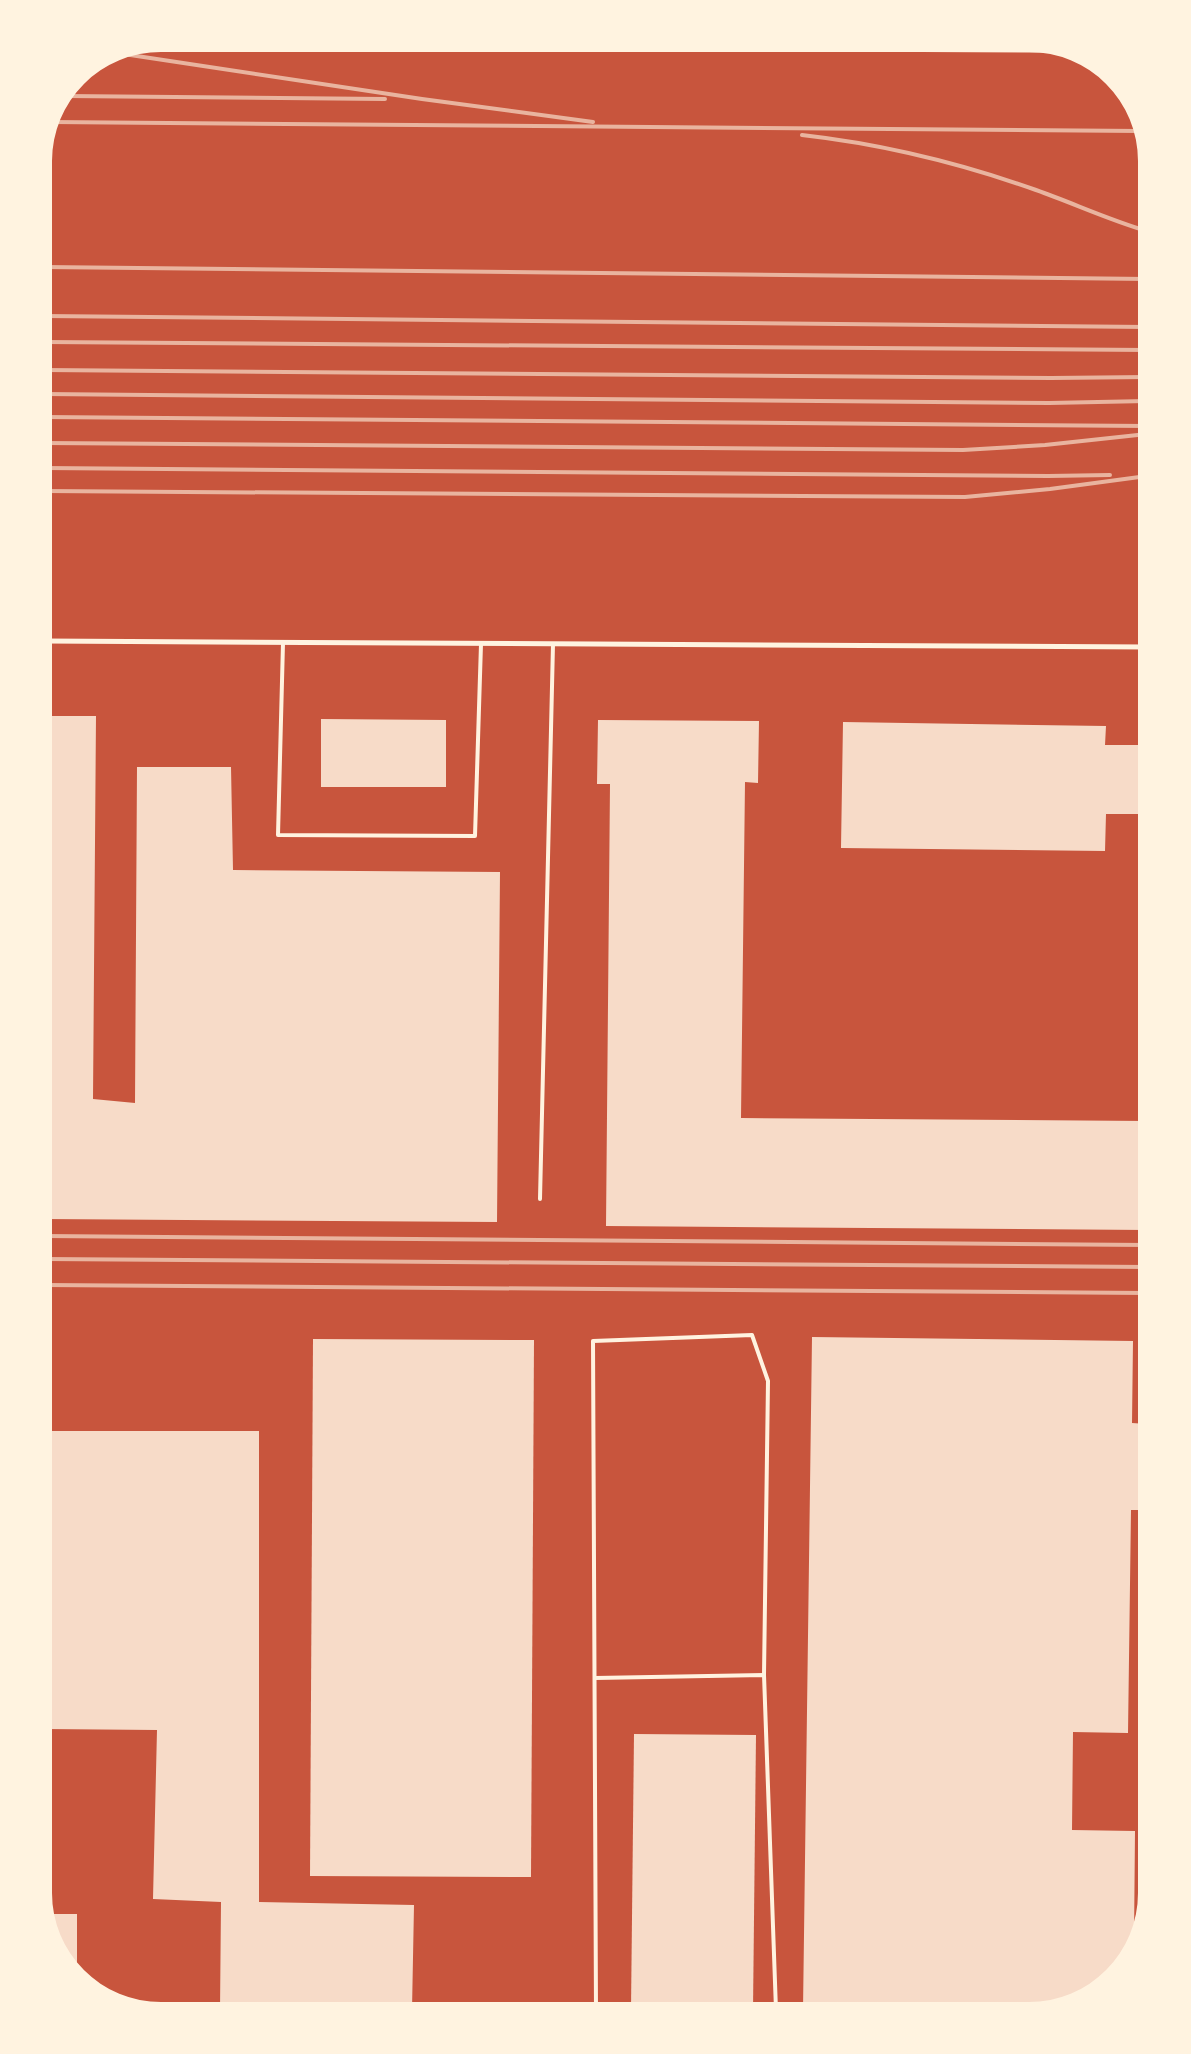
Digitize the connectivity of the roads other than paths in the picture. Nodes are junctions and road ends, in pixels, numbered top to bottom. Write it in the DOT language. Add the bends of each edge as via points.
graph roads {
  1 [pos="53,641"];
  2 [pos="283,643"];
  3 [pos="481,644"];
  4 [pos="553,644"];
  5 [pos="1138,647"];
  6 [pos="540,1199"];
  7 [pos="764,1675"];
  8 [pos="595,1678"];
  9 [pos="596,2002"];
  10 [pos="776,2002"];
  1 -- 2 [label="street"];
  2 -- 3 [label="street"];
  2 -- 3 [label="lane" via="278,835 298,836 475,836"];
  3 -- 4 [label="street"];
  4 -- 5 [label="street"];
  4 -- 6 [label="lane"];
  7 -- 8 [label="lane"];
  7 -- 8 [label="lane" via="768,1381 752,1335 592,1341"];
  7 -- 10 [label="lane"];
  8 -- 9 [label="lane"];
}
